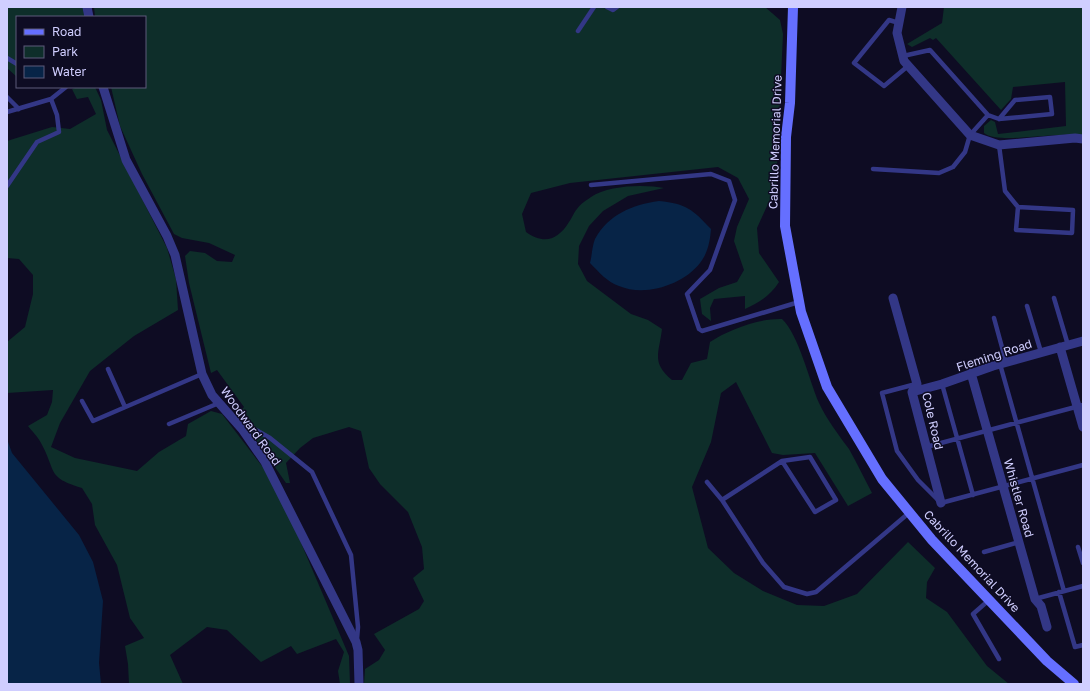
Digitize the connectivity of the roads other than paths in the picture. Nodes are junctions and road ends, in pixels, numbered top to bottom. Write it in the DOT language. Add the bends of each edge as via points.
graph roads {
  1 [pos="594,7"];
  2 [pos="607,7"];
  3 [pos="617,7"];
  4 [pos="793,7"];
  5 [pos="902,7"];
  6 [pos="899,23"];
  7 [pos="578,31"];
  8 [pos="903,56"];
  9 [pos="7,58"];
  10 [pos="16,63"];
  11 [pos="908,66"];
  12 [pos="62,88"];
  13 [pos="103,88"];
  14 [pos="7,97"];
  15 [pos="51,99"];
  16 [pos="19,109"];
  17 [pos="7,112"];
  18 [pos="988,115"];
  19 [pos="999,119"];
  20 [pos="970,135"];
  21 [pos="1083,139"];
  22 [pos="999,144"];
  23 [pos="873,170"];
  24 [pos="590,184"];
  25 [pos="7,186"];
  26 [pos="1018,206"];
  27 [pos="893,298"];
  28 [pos="1054,298"];
  29 [pos="799,302"];
  30 [pos="1027,306"];
  31 [pos="994,318"];
  32 [pos="1083,341"];
  33 [pos="1064,346"];
  34 [pos="1041,352"];
  35 [pos="1003,363"];
  36 [pos="108,369"];
  37 [pos="971,373"];
  38 [pos="202,374"];
  39 [pos="942,384"];
  40 [pos="914,388"];
  41 [pos="82,401"];
  42 [pos="219,402"];
  43 [pos="1080,405"];
  44 [pos="125,407"];
  45 [pos="1017,423"];
  46 [pos="169,424"];
  47 [pos="1083,427"];
  48 [pos="242,429"];
  49 [pos="988,431"];
  50 [pos="958,439"];
  51 [pos="926,447"];
  52 [pos="782,462"];
  53 [pos="1083,465"];
  54 [pos="1033,478"];
  55 [pos="707,482"];
  56 [pos="1004,486"];
  57 [pos="973,494"];
  58 [pos="722,500"];
  59 [pos="941,503"];
  60 [pos="910,512"];
  61 [pos="1019,542"];
  62 [pos="1078,547"];
  63 [pos="984,552"];
  64 [pos="1083,563"];
  65 [pos="1083,586"];
  66 [pos="1062,592"];
  67 [pos="1035,599"];
  68 [pos="989,600"];
  69 [pos="1047,627"];
  70 [pos="356,642"];
  71 [pos="1083,645"];
  72 [pos="999,660"];
  73 [pos="359,684"];
  74 [pos="1074,684"];
  1 -- 7 [label="lane"];
  2 -- 3 [label="lane" via="613,10"];
  4 -- 29 [label="main road, Cabrillo Memorial Drive" via="790,103 786,137 785,226"];
  5 -- 6 [label="street"];
  6 -- 8 [label="street" via="897,33"];
  6 -- 11 [label="lane" via="889,20 854,63 884,86"];
  8 -- 11 [label="street"];
  8 -- 18 [label="lane" via="930,50"];
  9 -- 10 [label="lane"];
  11 -- 20 [label="street"];
  12 -- 15 [label="lane"];
  13 -- 38 [label="street, Woodward Road" via="126,160 175,255"];
  14 -- 16 [label="lane"];
  15 -- 16 [label="lane"];
  15 -- 25 [label="lane" via="57,115 59,132 37,142"];
  16 -- 17 [label="lane"];
  18 -- 19 [label="lane"];
  18 -- 20 [label="lane"];
  19 -- 19 [label="lane" via="1052,114 1050,97 1015,100"];
  20 -- 22 [label="street"];
  20 -- 23 [label="lane" via="965,152 953,167 939,173"];
  21 -- 22 [label="street"];
  22 -- 26 [label="lane" via="1005,191"];
  24 -- 29 [label="lane" via="711,174 729,181 735,200 710,270 687,294 699,329 702,331"];
  26 -- 26 [label="lane" via="1072,210 1072,233 1016,230"];
  27 -- 40 [label="street, Cole Road"];
  28 -- 33 [label="lane"];
  29 -- 60 [label="main road, Cabrillo Memorial Drive" via="827,388 882,479"];
  30 -- 34 [label="lane"];
  31 -- 35 [label="lane"];
  32 -- 33 [label="street, Fleming Road"];
  33 -- 34 [label="street, Fleming Road"];
  33 -- 43 [label="street"];
  34 -- 35 [label="street, Fleming Road"];
  35 -- 37 [label="street, Fleming Road"];
  35 -- 45 [label="lane"];
  36 -- 44 [label="lane"];
  37 -- 39 [label="street, Fleming Road"];
  37 -- 49 [label="street, Whistler Road"];
  38 -- 42 [label="street, Woodward Road"];
  38 -- 44 [label="lane"];
  39 -- 40 [label="street, Fleming Road"];
  39 -- 50 [label="lane"];
  40 -- 51 [label="street, Cole Road"];
  40 -- 59 [label="lane" via="882,393 897,451 918,480"];
  41 -- 44 [label="lane" via="93,421"];
  42 -- 46 [label="lane"];
  42 -- 48 [label="street, Woodward Road"];
  43 -- 45 [label="lane"];
  43 -- 47 [label="street"];
  45 -- 49 [label="lane"];
  45 -- 54 [label="lane"];
  48 -- 70 [label="street, Woodward Road" via="265,462"];
  48 -- 70 [label="lane" via="256,430 270,438 312,472 351,555 358,627"];
  49 -- 50 [label="lane"];
  49 -- 56 [label="street, Whistler Road"];
  50 -- 51 [label="lane"];
  50 -- 57 [label="lane"];
  51 -- 59 [label="street, Cole Road"];
  52 -- 52 [label="lane" via="810,457 836,500 815,512"];
  52 -- 58 [label="lane"];
  53 -- 54 [label="lane"];
  54 -- 56 [label="lane"];
  54 -- 66 [label="lane"];
  55 -- 58 [label="lane"];
  56 -- 57 [label="lane"];
  56 -- 61 [label="street, Whistler Road"];
  57 -- 59 [label="lane"];
  58 -- 60 [label="lane" via="763,563 784,587 807,594 816,592"];
  60 -- 68 [label="main road, Cabrillo Memorial Drive" via="932,540"];
  61 -- 63 [label="lane"];
  61 -- 67 [label="street, Whistler Road"];
  62 -- 64 [label="lane"];
  65 -- 66 [label="lane"];
  66 -- 67 [label="lane"];
  66 -- 71 [label="lane" via="1075,647"];
  67 -- 69 [label="street, Whistler Road" via="1041,606"];
  68 -- 72 [label="lane" via="973,614"];
  68 -- 74 [label="main road, Cabrillo Memorial Drive" via="1047,661"];
  70 -- 73 [label="street, Woodward Road"];
}
